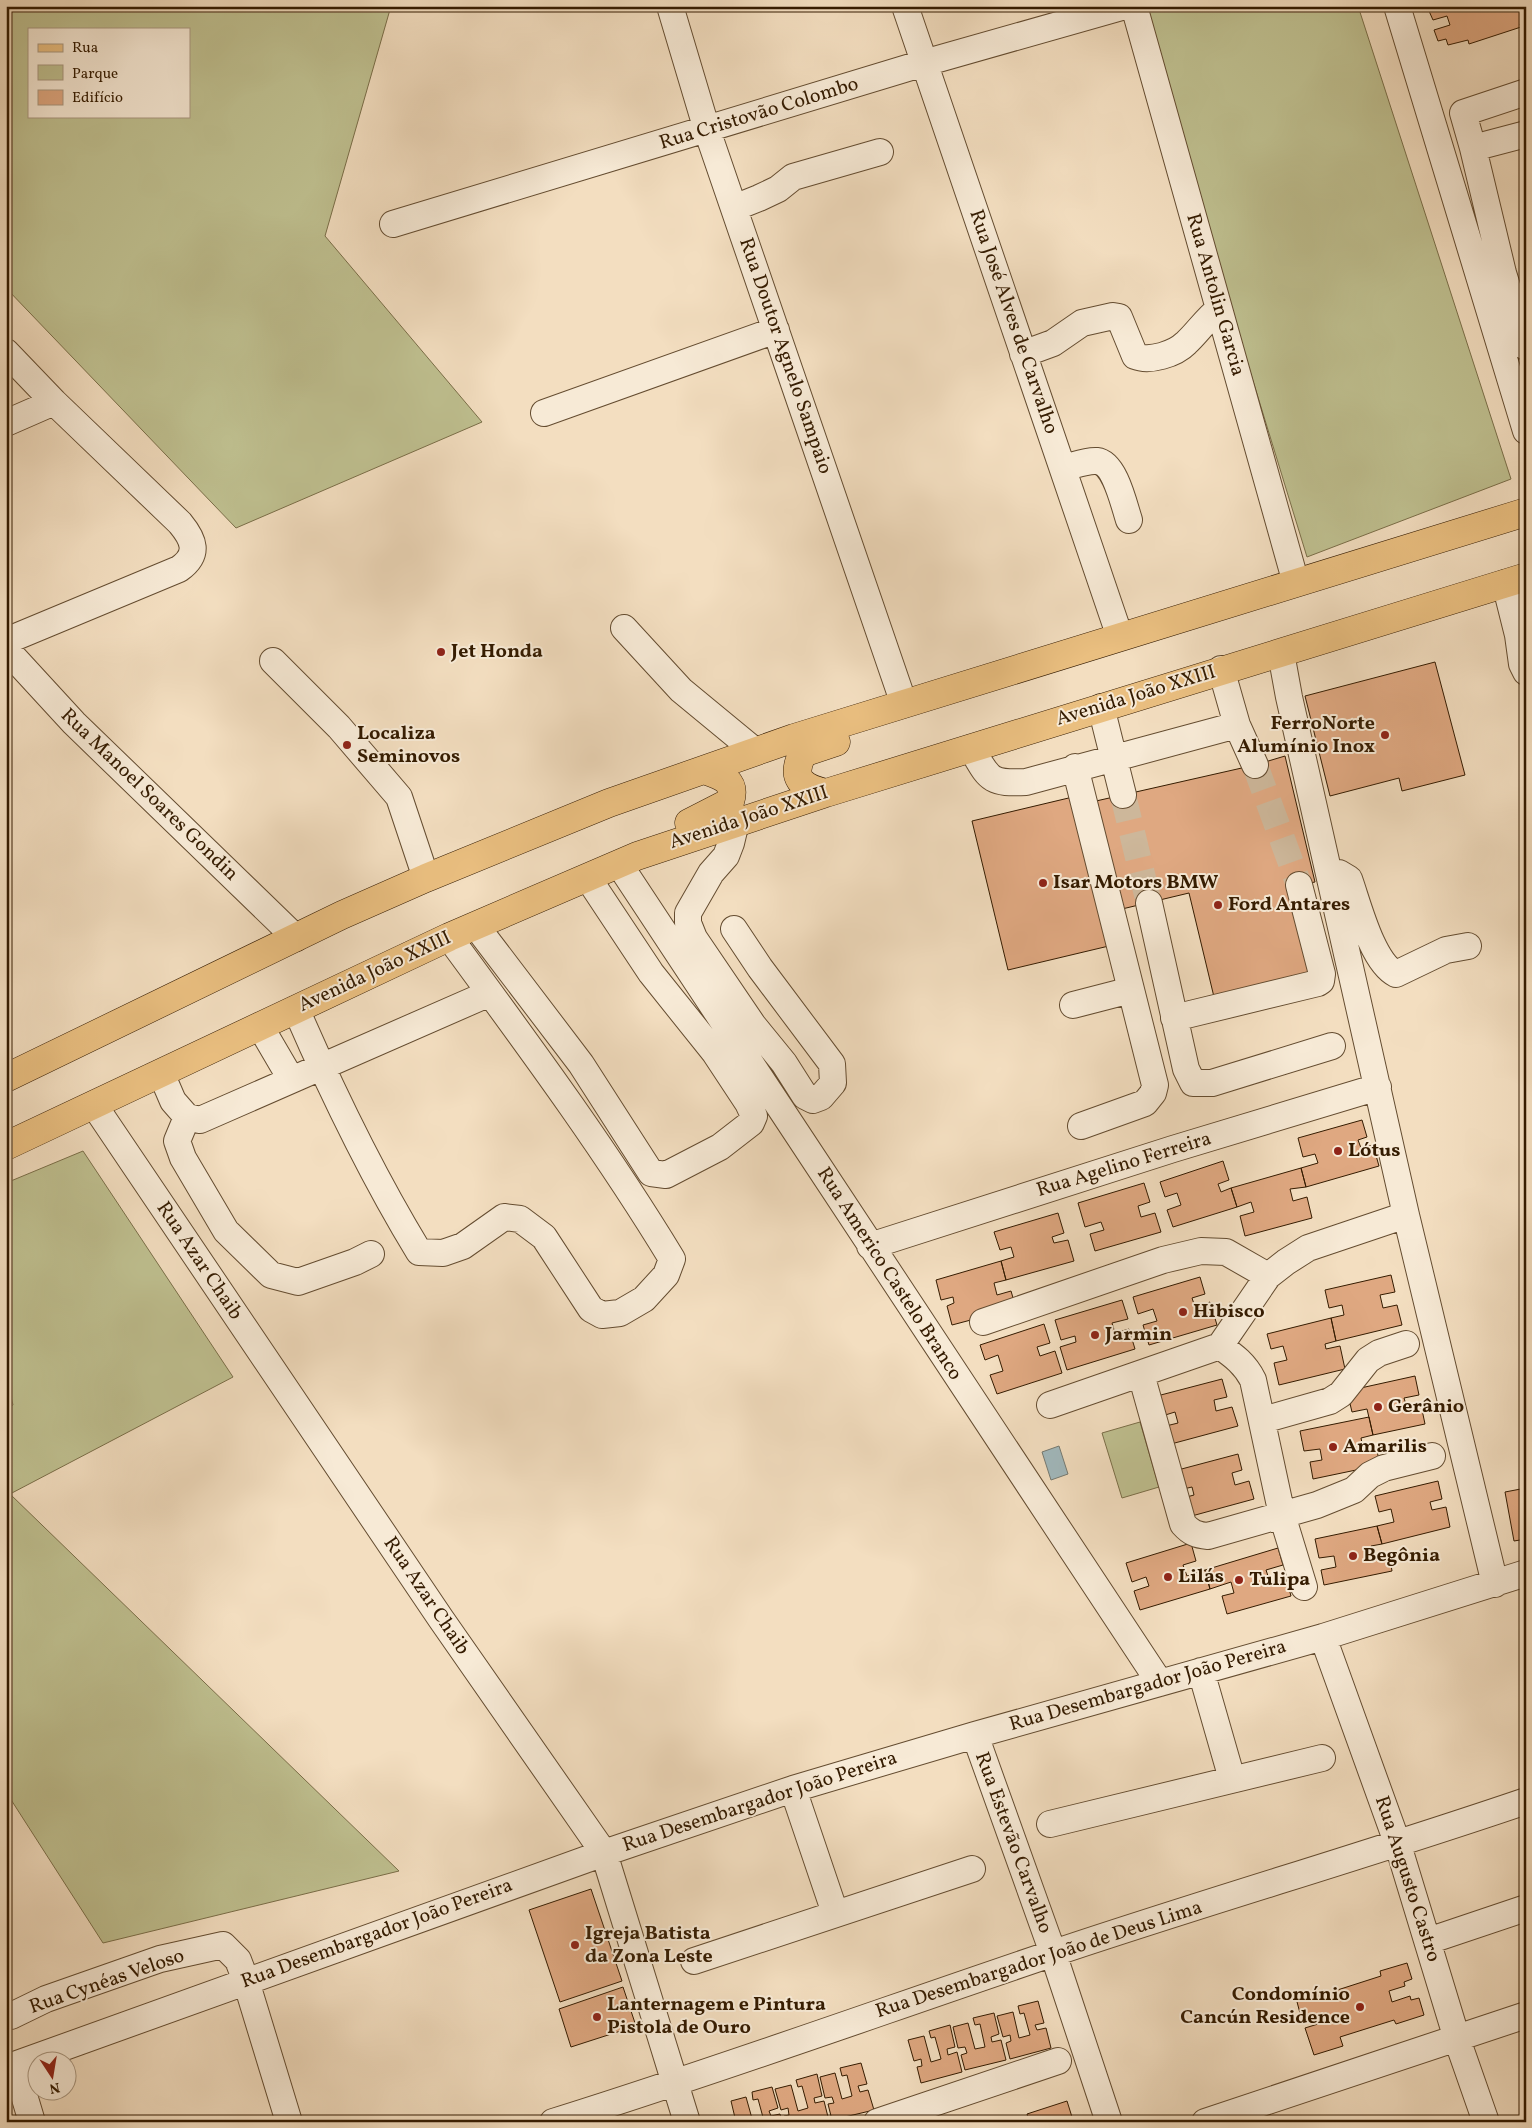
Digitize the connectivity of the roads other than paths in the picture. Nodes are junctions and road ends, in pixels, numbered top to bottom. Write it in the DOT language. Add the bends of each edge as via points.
graph roads {
  1 [pos="670,6"];
  2 [pos="905,6"];
  3 [pos="1125,6"];
  4 [pos="1134,6"];
  5 [pos="1397,6"];
  6 [pos="924,63"];
  7 [pos="1526,92"];
  8 [pos="706,130"];
  9 [pos="1526,134"];
  10 [pos="1473,148"];
  11 [pos="880,152"];
  12 [pos="734,208"];
  13 [pos="393,224"];
  14 [pos="1219,309"];
  15 [pos="1521,318"];
  16 [pos="776,330"];
  17 [pos="1526,347"];
  18 [pos="6,352"];
  19 [pos="1023,354"];
  20 [pos="54,402"];
  21 [pos="544,413"];
  22 [pos="6,423"];
  23 [pos="1526,431"];
  24 [pos="1063,468"];
  25 [pos="1526,512"];
  26 [pos="1129,520"];
  27 [pos="1515,580"];
  28 [pos="1296,583"];
  29 [pos="624,628"];
  30 [pos="1120,637"];
  31 [pos="6,640"];
  32 [pos="6,649"];
  33 [pos="1281,653"];
  34 [pos="272,661"];
  35 [pos="1221,669"];
  36 [pos="1526,672"];
  37 [pos="904,704"];
  38 [pos="1101,707"];
  39 [pos="1237,725"];
  40 [pos="971,748"];
  41 [pos="755,751"];
  42 [pos="1114,757"];
  43 [pos="1255,765"];
  44 [pos="1075,767"];
  45 [pos="704,770"];
  46 [pos="826,792"];
  47 [pos="1123,795"];
  48 [pos="736,822"];
  49 [pos="628,860"];
  50 [pos="1330,875"];
  51 [pos="426,878"];
  52 [pos="588,878"];
  53 [pos="1298,885"];
  54 [pos="1149,903"];
  55 [pos="476,926"];
  56 [pos="734,929"];
  57 [pos="449,937"];
  58 [pos="296,938"];
  59 [pos="1468,946"];
  60 [pos="1131,990"];
  61 [pos="490,993"];
  62 [pos="1073,1005"];
  63 [pos="296,1009"];
  64 [pos="1174,1018"];
  65 [pos="260,1026"];
  66 [pos="1332,1046"];
  67 [pos="322,1067"];
  68 [pos="161,1073"];
  69 [pos="6,1078"];
  70 [pos="291,1079"];
  71 [pos="1378,1087"];
  72 [pos="94,1105"];
  73 [pos="187,1118"];
  74 [pos="1081,1126"];
  75 [pos="6,1146"];
  76 [pos="1406,1215"];
  77 [pos="870,1246"];
  78 [pos="371,1254"];
  79 [pos="1268,1276"];
  80 [pos="983,1322"];
  81 [pos="1406,1344"];
  82 [pos="1220,1346"];
  83 [pos="1141,1374"];
  84 [pos="1050,1405"];
  85 [pos="1263,1420"];
  86 [pos="1432,1456"];
  87 [pos="1282,1515"];
  88 [pos="1526,1573"];
  89 [pos="1495,1584"];
  90 [pos="1304,1587"];
  91 [pos="1323,1637"];
  92 [pos="1201,1671"];
  93 [pos="1160,1683"];
  94 [pos="975,1735"];
  95 [pos="1322,1758"];
  96 [pos="1232,1779"];
  97 [pos="792,1789"];
  98 [pos="1526,1801"];
  99 [pos="1050,1824"];
  100 [pos="1398,1844"];
  101 [pos="604,1852"];
  102 [pos="972,1869"];
  103 [pos="1526,1908"];
  104 [pos="835,1913"];
  105 [pos="1428,1941"];
  106 [pos="1053,1954"];
  107 [pos="694,1961"];
  108 [pos="246,1981"];
  109 [pos="11,2016"];
  110 [pos="1526,2016"];
  111 [pos="1457,2040"];
  112 [pos="1058,2061"];
  113 [pos="11,2066"];
  114 [pos="675,2084"];
  115 [pos="907,2117"];
  116 [pos="32,2122"];
  117 [pos="289,2122"];
  118 [pos="553,2122"];
  119 [pos="687,2122"];
  120 [pos="876,2122"];
  121 [pos="1109,2122"];
  122 [pos="1205,2122"];
  123 [pos="1486,2122"];
  1 -- 8 [label="street, Rua Doutor Agnelo Sampaio"];
  2 -- 6 [label="street, Rua José Alves de Carvalho"];
  3 -- 6 [label="street, Rua Cristovão Colombo"];
  4 -- 14 [label="street, Rua Antolin Garcia"];
  5 -- 23 [label="street"];
  6 -- 8 [label="street, Rua Cristovão Colombo"];
  6 -- 19 [label="street, Rua José Alves de Carvalho"];
  7 -- 10 [label="street" via="1463,113"];
  8 -- 12 [label="street, Rua Doutor Agnelo Sampaio"];
  8 -- 13 [label="street, Rua Cristovão Colombo"];
  9 -- 10 [label="street"];
  10 -- 15 [label="street" via="1503,273"];
  11 -- 12 [label="street" via="793,178 778,189"];
  12 -- 16 [label="street, Rua Doutor Agnelo Sampaio"];
  14 -- 19 [label="street" via="1208,317 1185,345 1160,357 1135,356 1119,317 1113,316 1082,323 1053,343"];
  14 -- 28 [label="street, Rua Antolin Garcia"];
  15 -- 17 [label="street"];
  16 -- 21 [label="street"];
  16 -- 37 [label="street, Rua Doutor Agnelo Sampaio"];
  18 -- 20 [label="street"];
  19 -- 24 [label="street, Rua José Alves de Carvalho"];
  20 -- 22 [label="street"];
  20 -- 31 [label="street" via="180,523 191,538 191,556 179,569"];
  24 -- 26 [label="street" via="1090,461 1106,465 1117,482"];
  24 -- 30 [label="street, Rua José Alves de Carvalho"];
  25 -- 28 [label="main road"];
  27 -- 33 [label="main road, Avenida João XXIII"];
  27 -- 36 [label="street" via="1518,636"];
  28 -- 30 [label="main road"];
  29 -- 41 [label="street" via="680,690"];
  30 -- 37 [label="main road"];
  32 -- 58 [label="street, Rua Manoel Soares Gondin" via="74,724"];
  33 -- 35 [label="main road, Avenida João XXIII"];
  33 -- 50 [label="street"];
  34 -- 51 [label="street" via="339,727 399,797"];
  35 -- 38 [label="main road, Avenida João XXIII"];
  35 -- 39 [label="street"];
  37 -- 41 [label="main road"];
  37 -- 46 [label="main road" via="871,728 803,753 798,763 800,782 811,790"];
  38 -- 40 [label="main road, Avenida João XXIII"];
  38 -- 42 [label="street"];
  39 -- 42 [label="street"];
  39 -- 43 [label="street"];
  40 -- 44 [label="street" via="986,772 997,781 1026,782"];
  40 -- 46 [label="main road, Avenida João XXIII"];
  41 -- 45 [label="main road"];
  42 -- 44 [label="street"];
  42 -- 47 [label="street"];
  44 -- 60 [label="street"];
  45 -- 49 [label="main road" via="729,783 733,793 730,802 693,820"];
  45 -- 51 [label="main road" via="609,803"];
  46 -- 48 [label="main road, Avenida João XXIII"];
  48 -- 49 [label="main road, Avenida João XXIII"];
  48 -- 56 [label="street" via="726,856 711,873 688,913 688,924 694,938 753,1025 784,1063 805,1096 813,1100 821,1097 832,1083 832,1064"];
  49 -- 52 [label="main road, Avenida João XXIII"];
  49 -- 77 [label="street, Rua Americo Castelo Branco"];
  50 -- 59 [label="street" via="1339,873 1349,879 1376,951 1388,970 1396,974 1446,950"];
  50 -- 71 [label="street"];
  51 -- 58 [label="main road"];
  52 -- 55 [label="main road, Avenida João XXIII"];
  52 -- 55 [label="street" via="651,973 714,1053 754,1116 751,1123 720,1147 666,1175 651,1173 581,1064"];
  53 -- 64 [label="street" via="1321,980"];
  54 -- 64 [label="street"];
  55 -- 57 [label="main road, Avenida João XXIII"];
  57 -- 61 [label="street"];
  57 -- 63 [label="main road, Avenida João XXIII"];
  58 -- 69 [label="main road"];
  60 -- 62 [label="street"];
  60 -- 74 [label="street" via="1153,1093 1145,1103"];
  61 -- 67 [label="street"];
  61 -- 67 [label="street" via="648,1218 672,1258 666,1275 644,1299 620,1313 602,1315 591,1309 544,1237 520,1219 504,1217 463,1246 444,1253 420,1252 390,1205"];
  63 -- 65 [label="main road, Avenida João XXIII"];
  63 -- 67 [label="street"];
  64 -- 66 [label="street" via="1186,1069 1193,1083 1212,1083"];
  65 -- 68 [label="main road, Avenida João XXIII"];
  65 -- 70 [label="street"];
  67 -- 70 [label="street"];
  68 -- 72 [label="main road, Avenida João XXIII"];
  68 -- 73 [label="street" via="173,1101"];
  70 -- 73 [label="street" via="212,1116 200,1120"];
  71 -- 76 [label="street"];
  71 -- 77 [label="street, Rua Agelino Ferreira"];
  72 -- 75 [label="main road, Avenida João XXIII"];
  72 -- 101 [label="street, Rua Azar Chaib" via="441,1619"];
  73 -- 78 [label="street" via="177,1141 183,1158 226,1231 271,1275 298,1282"];
  76 -- 79 [label="street" via="1308,1248"];
  76 -- 89 [label="street"];
  77 -- 93 [label="street, Rua Americo Castelo Branco"];
  79 -- 80 [label="street" via="1226,1252 1201,1251 1163,1260"];
  79 -- 82 [label="street"];
  81 -- 85 [label="street" via="1368,1360 1341,1394 1330,1401"];
  82 -- 83 [label="street"];
  82 -- 85 [label="street" via="1248,1369"];
  83 -- 84 [label="street"];
  83 -- 87 [label="street" via="1183,1524 1189,1531 1208,1536"];
  85 -- 87 [label="street"];
  86 -- 87 [label="street" via="1384,1468 1340,1497"];
  87 -- 90 [label="street"];
  88 -- 89 [label="street, Rua Desembargador João Pereira"];
  89 -- 91 [label="street, Rua Desembargador João Pereira"];
  91 -- 92 [label="street, Rua Desembargador João Pereira"];
  91 -- 100 [label="street, Rua Augusto Castro"];
  92 -- 93 [label="street, Rua Desembargador João Pereira"];
  92 -- 96 [label="street"];
  93 -- 94 [label="street, Rua Desembargador João Pereira"];
  94 -- 97 [label="street, Rua Desembargador João Pereira"];
  94 -- 106 [label="street, Rua Estevão Carvalho"];
  95 -- 96 [label="street"];
  96 -- 99 [label="street"];
  97 -- 101 [label="street, Rua Desembargador João Pereira"];
  97 -- 104 [label="street"];
  98 -- 100 [label="street, Rua Desembargador João de Deus Lima"];
  100 -- 105 [label="street, Rua Augusto Castro"];
  100 -- 106 [label="street, Rua Desembargador João de Deus Lima"];
  101 -- 108 [label="street, Rua Desembargador João Pereira"];
  101 -- 114 [label="street, Rua Azar Chaib"];
  102 -- 104 [label="street"];
  103 -- 105 [label="street"];
  104 -- 107 [label="street"];
  105 -- 111 [label="street, Rua Augusto Castro"];
  106 -- 114 [label="street, Rua Desembargador João de Deus Lima"];
  106 -- 121 [label="street, Rua Estevão Carvalho"];
  108 -- 109 [label="street, Rua Cynéas Veloso" via="238,1960 223,1945 160,1959 46,1999"];
  108 -- 113 [label="street, Rua Desembargador João Pereira"];
  108 -- 117 [label="street, Rua Cynéas Veloso"];
  110 -- 111 [label="street"];
  111 -- 122 [label="street"];
  111 -- 123 [label="street, Rua Augusto Castro"];
  112 -- 115 [label="street"];
  113 -- 116 [label="street"];
  114 -- 118 [label="street, Rua Desembargador João de Deus Lima"];
  114 -- 119 [label="street, Rua Azar Chaib"];
  115 -- 120 [label="street"];
}
